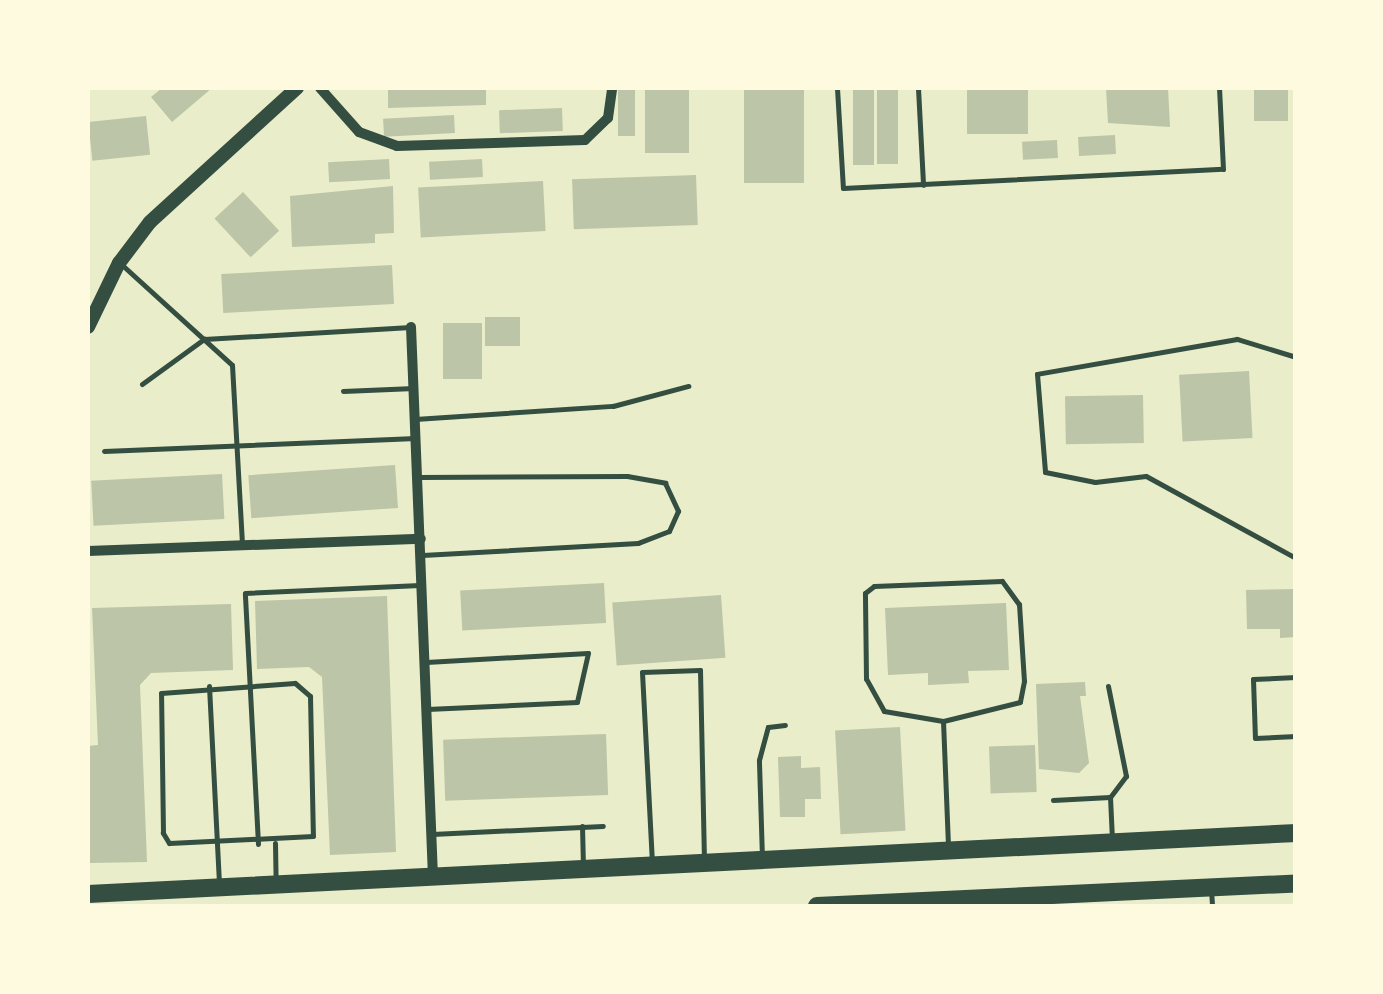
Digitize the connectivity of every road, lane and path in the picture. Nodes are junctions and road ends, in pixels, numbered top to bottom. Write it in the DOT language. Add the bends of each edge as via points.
graph roads {
  1 [pos="297,88"];
  2 [pos="320,88"];
  3 [pos="612,88"];
  4 [pos="836,88"];
  5 [pos="918,88"];
  6 [pos="1220,88"];
  7 [pos="923,185"];
  8 [pos="119,263"];
  9 [pos="88,327"];
  10 [pos="411,327"];
  11 [pos="204,338"];
  12 [pos="1296,357"];
  13 [pos="142,384"];
  14 [pos="688,386"];
  15 [pos="414,388"];
  16 [pos="343,391"];
  17 [pos="415,419"];
  18 [pos="416,438"];
  19 [pos="237,445"];
  20 [pos="104,451"];
  21 [pos="418,476"];
  22 [pos="421,539"];
  23 [pos="242,546"];
  24 [pos="88,552"];
  25 [pos="422,556"];
  26 [pos="1296,558"];
  27 [pos="423,584"];
  28 [pos="426,662"];
  29 [pos="1296,677"];
  30 [pos="250,684"];
  31 [pos="209,686"];
  32 [pos="1108,686"];
  33 [pos="428,709"];
  34 [pos="943,721"];
  35 [pos="785,725"];
  36 [pos="1296,736"];
  37 [pos="1110,797"];
  38 [pos="1052,800"];
  39 [pos="582,826"];
  40 [pos="603,826"];
  41 [pos="1296,833"];
  42 [pos="432,834"];
  43 [pos="275,842"];
  44 [pos="1112,842"];
  45 [pos="258,844"];
  46 [pos="217,845"];
  47 [pos="948,851"];
  48 [pos="762,860"];
  49 [pos="704,864"];
  50 [pos="652,866"];
  51 [pos="584,870"];
  52 [pos="433,877"];
  53 [pos="1296,882"];
  54 [pos="276,885"];
  55 [pos="1211,887"];
  56 [pos="219,888"];
  57 [pos="88,894"];
  58 [pos="1090,900"];
  59 [pos="944,903"];
  60 [pos="906,904"];
  61 [pos="817,906"];
  62 [pos="837,906"];
  63 [pos="1212,906"];
  1 -- 8 [label="street" via="164,207"];
  2 -- 3 [label="street" via="359,132 391,146 585,140 608,118"];
  4 -- 7 [label="lane" via="843,188"];
  5 -- 7 [label="lane"];
  6 -- 7 [label="lane" via="1223,169"];
  8 -- 9 [label="street"];
  8 -- 11 [label="lane"];
  10 -- 11 [label="lane"];
  10 -- 15 [label="street"];
  11 -- 13 [label="lane"];
  11 -- 19 [label="lane" via="232,365"];
  12 -- 26 [label="lane" via="1238,338 1037,374 1045,472 1095,482 1146,476"];
  14 -- 17 [label="lane" via="612,406"];
  15 -- 16 [label="lane"];
  15 -- 17 [label="street"];
  17 -- 18 [label="street"];
  18 -- 19 [label="lane"];
  18 -- 21 [label="street"];
  19 -- 20 [label="lane"];
  19 -- 23 [label="lane"];
  21 -- 22 [label="street"];
  21 -- 25 [label="lane" via="627,476 665,483 678,511 669,531 638,543"];
  22 -- 23 [label="street"];
  22 -- 25 [label="street"];
  23 -- 24 [label="street"];
  25 -- 27 [label="street"];
  27 -- 28 [label="street"];
  27 -- 30 [label="lane" via="245,593"];
  28 -- 33 [label="street"];
  28 -- 33 [label="lane" via="588,653 577,702"];
  29 -- 36 [label="lane" via="1253,679 1255,738"];
  30 -- 31 [label="lane"];
  30 -- 43 [label="lane" via="300,684 310,696 316,829 306,841"];
  30 -- 45 [label="lane"];
  31 -- 46 [label="lane"];
  31 -- 46 [label="lane" via="168,689 156,705 165,839 178,846"];
  32 -- 37 [label="lane" via="1126,776"];
  33 -- 42 [label="street"];
  34 -- 34 [label="lane" via="893,716 870,694 862,598 874,586 1002,580 1019,604 1022,695 1009,709"];
  34 -- 47 [label="lane"];
  35 -- 48 [label="lane" via="768,727 758,760"];
  37 -- 38 [label="lane"];
  37 -- 44 [label="lane"];
  39 -- 40 [label="lane"];
  39 -- 42 [label="lane"];
  39 -- 51 [label="lane"];
  41 -- 44 [label="main road"];
  42 -- 52 [label="street"];
  43 -- 45 [label="lane"];
  43 -- 54 [label="lane"];
  44 -- 47 [label="main road"];
  45 -- 46 [label="lane"];
  46 -- 56 [label="lane"];
  47 -- 48 [label="main road"];
  48 -- 49 [label="main road"];
  49 -- 50 [label="main road"];
  49 -- 50 [label="lane" via="700,670 642,672"];
  50 -- 51 [label="main road"];
  51 -- 52 [label="main road"];
  52 -- 54 [label="main road"];
  53 -- 55 [label="main road"];
  54 -- 56 [label="main road"];
  55 -- 58 [label="main road"];
  55 -- 63 [label="lane"];
  56 -- 57 [label="main road"];
  58 -- 59 [label="main road"];
  59 -- 60 [label="main road"];
  60 -- 62 [label="main road"];
  61 -- 62 [label="main road"];
}
